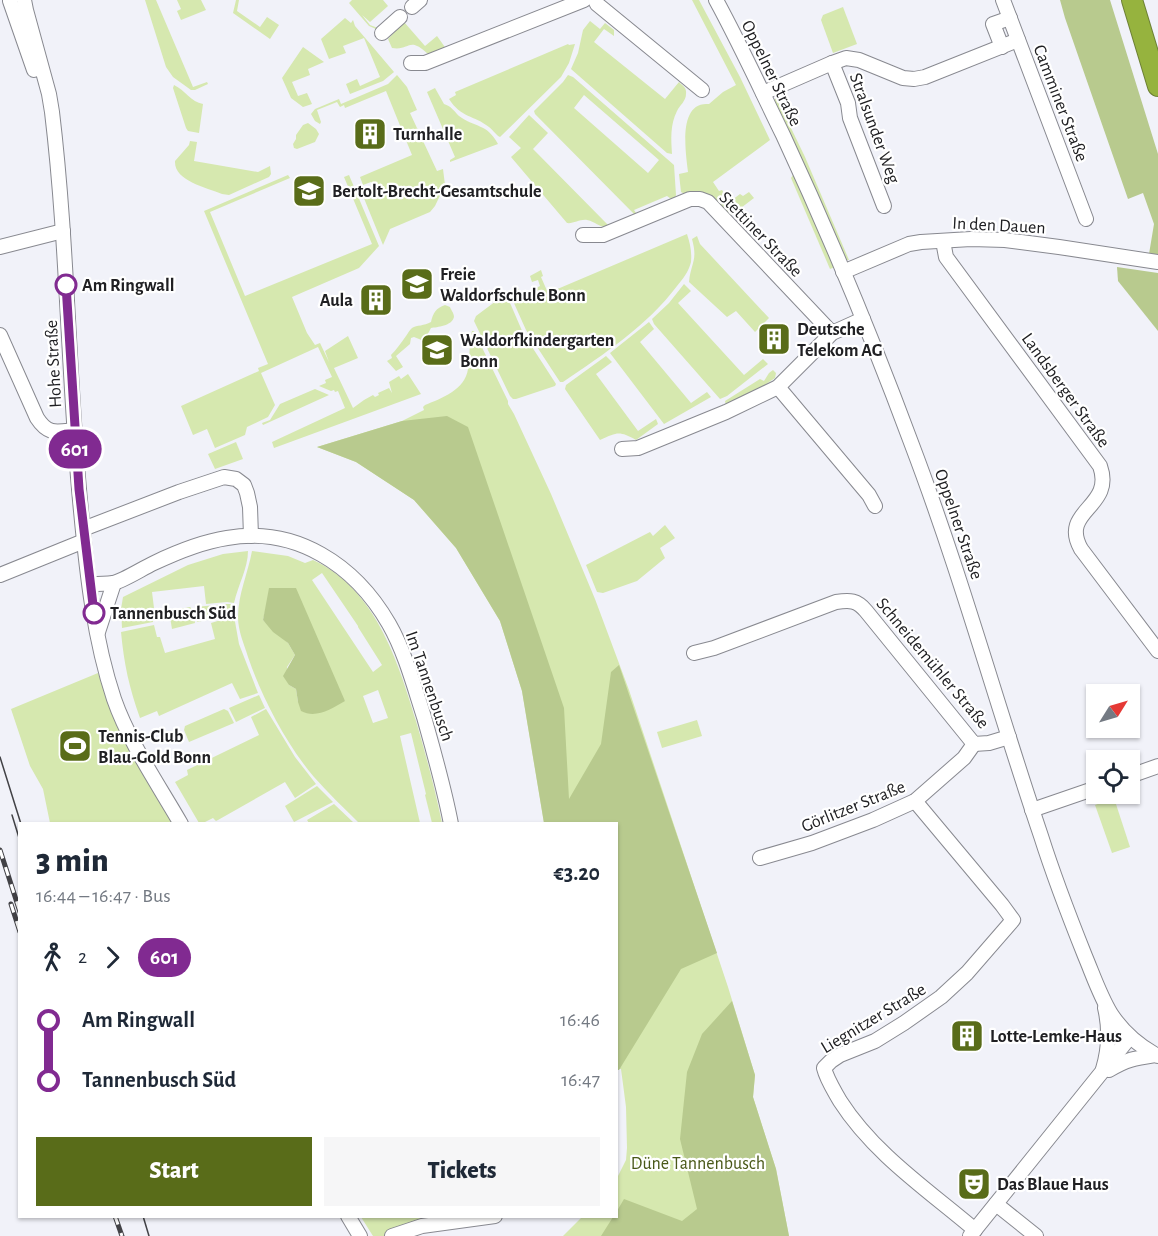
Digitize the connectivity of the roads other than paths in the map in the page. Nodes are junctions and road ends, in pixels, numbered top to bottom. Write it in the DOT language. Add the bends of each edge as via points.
graph roads {
  1 [pos="13,0"];
  2 [pos="584,0"];
  3 [pos="595,0"];
  4 [pos="716,0"];
  5 [pos="1003,0"];
  6 [pos="1132,0"];
  7 [pos="400,17"];
  8 [pos="1010,18"];
  9 [pos="382,33"];
  10 [pos="1018,40"];
  11 [pos="1002,47"];
  12 [pos="411,63"];
  13 [pos="832,63"];
  14 [pos="1158,86"];
  15 [pos="702,90"];
  16 [pos="763,93"];
  17 [pos="884,206"];
  18 [pos="1086,219"];
  19 [pos="63,231"];
  20 [pos="583,235"];
  21 [pos="943,241"];
  22 [pos="0,247"];
  23 [pos="1158,262"];
  24 [pos="843,272"];
  25 [pos="863,319"];
  26 [pos="831,333"];
  27 [pos="0,336"];
  28 [pos="778,387"];
  29 [pos="74,430"];
  30 [pos="622,449"];
  31 [pos="875,506"];
  32 [pos="83,535"];
  33 [pos="251,536"];
  34 [pos="0,575"];
  35 [pos="114,583"];
  36 [pos="90,584"];
  37 [pos="98,634"];
  38 [pos="1158,651"];
  39 [pos="694,653"];
  40 [pos="1009,737"];
  41 [pos="974,744"];
  42 [pos="1158,766"];
  43 [pos="1140,772"];
  44 [pos="1086,791"];
  45 [pos="915,801"];
  46 [pos="1032,810"];
  47 [pos="180,822"];
  48 [pos="451,822"];
  49 [pos="760,858"];
  50 [pos="1104,1000"];
  51 [pos="1130,1037"];
  52 [pos="1157,1056"];
  53 [pos="1102,1074"];
  54 [pos="996,1204"];
  55 [pos="349,1218"];
  56 [pos="480,1218"];
  57 [pos="973,1233"];
  58 [pos="360,1236"];
  59 [pos="392,1236"];
  60 [pos="1036,1236"];
  1 -- 19 [label="street, Hohe Straße" via="56,148"];
  2 -- 12 [label="street" via="425,63"];
  3 -- 15 [label="street"];
  4 -- 16 [label="street, Oppelner Straße"];
  5 -- 8 [label="street, Camminer Straße"];
  6 -- 14 [label="highway"];
  7 -- 9 [label="street"];
  8 -- 10 [label="street, Camminer Straße"];
  8 -- 11 [label="street" via="993,24"];
  10 -- 11 [label="street"];
  10 -- 18 [label="street, Camminer Straße"];
  11 -- 13 [label="street" via="914,79 859,60 846,58"];
  13 -- 16 [label="street"];
  13 -- 17 [label="street, Stralsunder Weg"];
  16 -- 24 [label="street, Oppelner Straße"];
  19 -- 22 [label="street"];
  19 -- 29 [label="street, Hohe Straße"];
  20 -- 26 [label="street, Stettiner Straße" via="603,235 690,200 708,202"];
  21 -- 23 [label="street, In den Dauen" via="1005,240"];
  21 -- 24 [label="street, In den Dauen" via="909,244"];
  21 -- 38 [label="street, Landsberger Straße" via="946,257 1100,466 1102,490 1078,521 1076,540"];
  24 -- 25 [label="street, Oppelner Straße"];
  25 -- 26 [label="street"];
  25 -- 40 [label="street, Oppelner Straße" via="947,543"];
  26 -- 28 [label="street"];
  27 -- 29 [label="street" via="42,426 48,431"];
  28 -- 30 [label="street" via="638,448"];
  28 -- 31 [label="street"];
  29 -- 32 [label="street, Hohe Straße"];
  32 -- 33 [label="street" via="178,492 224,477 244,485"];
  32 -- 34 [label="street"];
  32 -- 36 [label="street, Hohe Straße"];
  33 -- 35 [label="street, Im Tannenbusch" via="191,547"];
  33 -- 48 [label="street, Im Tannenbusch" via="287,540 330,558 372,599 402,650 435,755"];
  35 -- 36 [label="street, Im Tannenbusch"];
  35 -- 37 [label="street"];
  36 -- 37 [label="street, Hohe Straße"];
  37 -- 47 [label="street, Hohe Straße" via="122,718"];
  39 -- 41 [label="street, Schneidemühler Straße" via="836,602 855,601"];
  40 -- 41 [label="street, Schneidemühler Straße"];
  40 -- 46 [label="street, Oppelner Straße"];
  41 -- 45 [label="street, Görlitzer Straße" via="964,758"];
  42 -- 43 [label="street"];
  44 -- 46 [label="street"];
  45 -- 49 [label="street, Görlitzer Straße" via="873,820"];
  45 -- 57 [label="street, Liegnitzer Straße" via="1013,920 941,997 875,1041 840,1055 824,1068 833,1089 864,1134"];
  46 -- 50 [label="street, Oppelner Straße"];
  50 -- 51 [label="street, Oppelner Straße"];
  50 -- 53 [label="street" via="1109,1023"];
  51 -- 52 [label="street, Oppelner Straße"];
  51 -- 53 [label="street"];
  52 -- 53 [label="street" via="1132,1058"];
  53 -- 54 [label="street"];
  54 -- 57 [label="street"];
  54 -- 60 [label="street"];
  55 -- 58 [label="street"];
  56 -- 59 [label="street" via="422,1226"];
}
